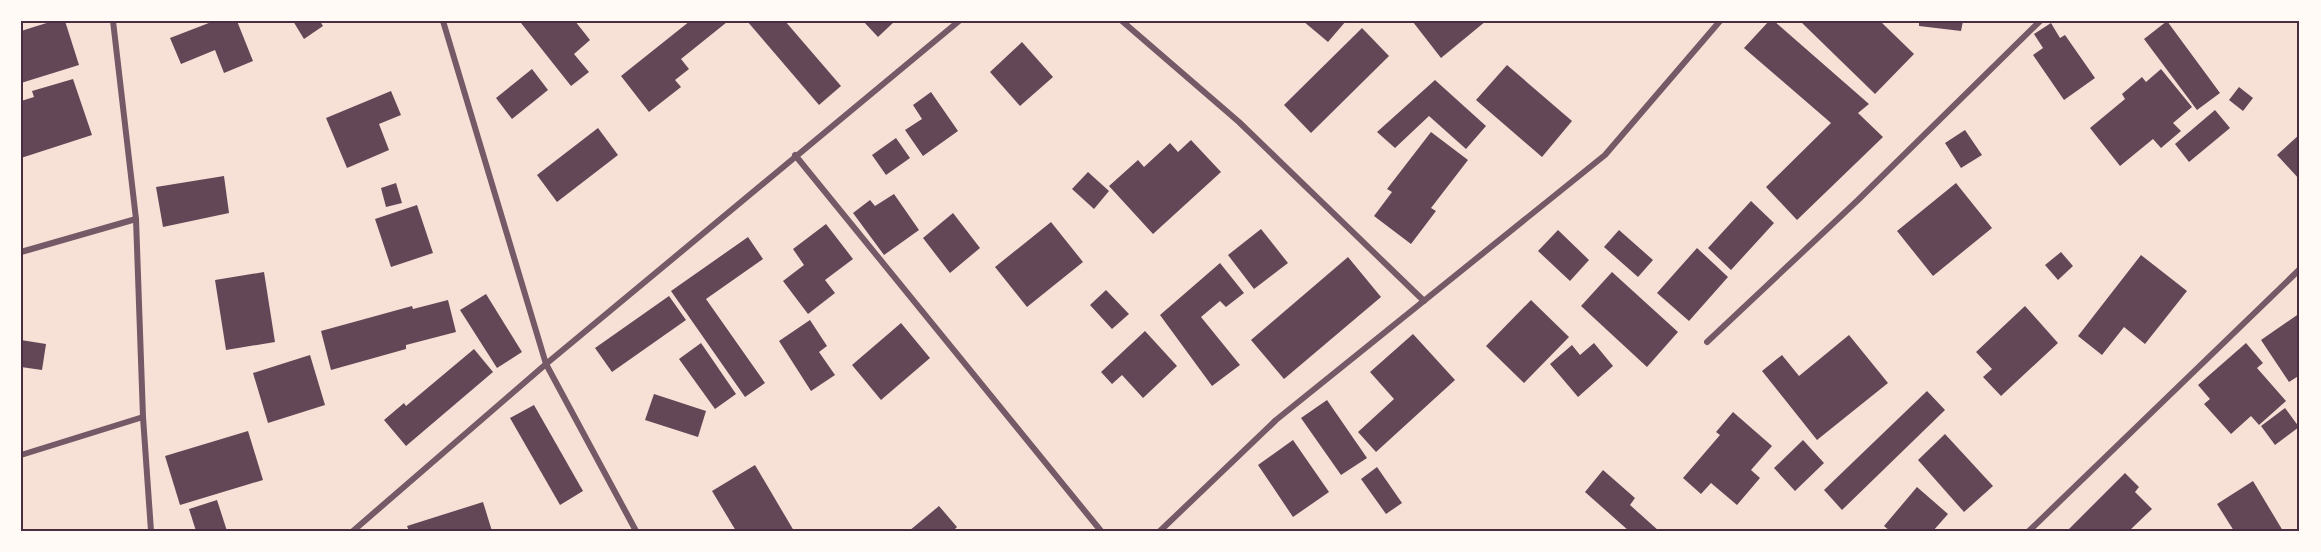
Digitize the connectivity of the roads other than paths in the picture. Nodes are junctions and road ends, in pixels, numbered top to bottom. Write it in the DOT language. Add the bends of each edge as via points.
graph roads {
  1 [pos="113,21"];
  2 [pos="443,21"];
  3 [pos="958,21"];
  4 [pos="1122,21"];
  5 [pos="1720,21"];
  6 [pos="2040,21"];
  7 [pos="795,155"];
  8 [pos="136,219"];
  9 [pos="21,252"];
  10 [pos="2300,269"];
  11 [pos="1424,301"];
  12 [pos="1707,342"];
  13 [pos="546,364"];
  14 [pos="144,417"];
  15 [pos="21,455"];
  16 [pos="151,531"];
  17 [pos="353,531"];
  18 [pos="636,531"];
  19 [pos="1101,531"];
  20 [pos="1160,531"];
  21 [pos="2029,531"];
  1 -- 8 [label="street"];
  2 -- 13 [label="street"];
  3 -- 7 [label="street"];
  4 -- 11 [label="street" via="1239,122"];
  5 -- 11 [label="street" via="1605,155"];
  6 -- 12 [label="street"];
  7 -- 13 [label="street"];
  7 -- 19 [label="street"];
  8 -- 9 [label="street"];
  8 -- 14 [label="street"];
  10 -- 21 [label="street"];
  11 -- 20 [label="street" via="1276,420"];
  13 -- 17 [label="street"];
  13 -- 18 [label="street"];
  14 -- 15 [label="street"];
  14 -- 16 [label="street"];
}
